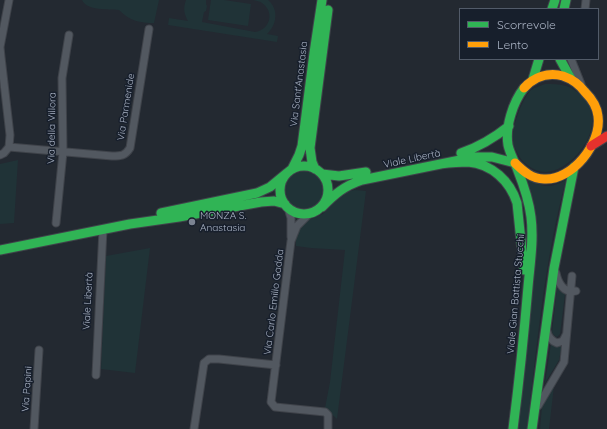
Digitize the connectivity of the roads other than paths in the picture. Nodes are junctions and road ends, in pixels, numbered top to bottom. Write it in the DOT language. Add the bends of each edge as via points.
graph roads {
  1 [pos="9,0"];
  2 [pos="322,0"];
  3 [pos="329,0"];
  4 [pos="149,29"];
  5 [pos="69,35"];
  6 [pos="0,57"];
  7 [pos="539,60"];
  8 [pos="560,60"];
  9 [pos="571,60"];
  10 [pos="534,79"];
  11 [pos="571,79"];
  12 [pos="584,90"];
  13 [pos="598,115"];
  14 [pos="607,119"];
  15 [pos="509,126"];
  16 [pos="607,136"];
  17 [pos="592,146"];
  18 [pos="9,147"];
  19 [pos="63,152"];
  20 [pos="0,155"];
  21 [pos="515,162"];
  22 [pos="440,164"];
  23 [pos="574,167"];
  24 [pos="289,171"];
  25 [pos="319,171"];
  26 [pos="286,206"];
  27 [pos="322,207"];
  28 [pos="309,214"];
  29 [pos="56,223"];
  30 [pos="130,224"];
  31 [pos="103,229"];
  32 [pos="291,241"];
  33 [pos="0,250"];
  34 [pos="555,261"];
  35 [pos="572,276"];
  36 [pos="573,291"];
  37 [pos="527,303"];
  38 [pos="574,307"];
  39 [pos="568,315"];
  40 [pos="546,325"];
  41 [pos="566,334"];
  42 [pos="39,350"];
  43 [pos="276,365"];
  44 [pos="96,375"];
  45 [pos="534,412"];
  46 [pos="34,429"];
  47 [pos="194,429"];
  48 [pos="328,429"];
  49 [pos="513,429"];
  50 [pos="532,429"];
  1 -- 6 [label="street"];
  2 -- 24 [label="main road, Via Sant'Anastasia" via="302,146"];
  3 -- 25 [label="main road, Via Sant'Anastasia" via="310,148 312,162"];
  4 -- 19 [label="street, Via Parmenide" via="130,148 122,156"];
  5 -- 19 [label="street, Via della Villora" via="62,78"];
  6 -- 18 [label="street" via="10,135"];
  7 -- 10 [label="main road"];
  8 -- 11 [label="main road, Viale Gian Battista Stucchi"];
  9 -- 12 [label="street"];
  10 -- 11 [label="main road, Viale Gian Battista Stucchi" via="552,74"];
  10 -- 15 [label="main road, Viale Gian Battista Stucchi" via="521,90 512,110"];
  11 -- 12 [label="main road, Viale Gian Battista Stucchi"];
  12 -- 13 [label="main road, Viale Gian Battista Stucchi"];
  13 -- 14 [label="main road"];
  13 -- 17 [label="main road, Viale Gian Battista Stucchi" via="598,130"];
  15 -- 21 [label="main road, Viale Gian Battista Stucchi" via="509,150"];
  15 -- 25 [label="main road, Viale Libertà" via="484,144 463,152 344,177 330,176"];
  16 -- 17 [label="main road"];
  17 -- 23 [label="main road, Viale Gian Battista Stucchi"];
  18 -- 19 [label="street, Via Parmenide"];
  18 -- 20 [label="street"];
  19 -- 29 [label="street, Via della Villora"];
  21 -- 22 [label="main road, Viale Libertà" via="484,156"];
  21 -- 23 [label="main road, Viale Gian Battista Stucchi" via="526,174 545,180 559,177"];
  21 -- 37 [label="main road, Viale Gian Battista Stucchi" via="528,196 532,224"];
  22 -- 27 [label="main road, Viale Libertà" via="356,182 338,190"];
  22 -- 37 [label="main road" via="482,165 498,174 511,189 516,200 520,226"];
  23 -- 34 [label="main road"];
  24 -- 25 [label="main road" via="310,166"];
  24 -- 26 [label="main road" via="282,180 280,189"];
  24 -- 30 [label="main road" via="257,193 161,213"];
  25 -- 27 [label="main road" via="327,182 328,190 327,199"];
  26 -- 28 [label="main road" via="292,211"];
  26 -- 30 [label="main road" via="266,201"];
  26 -- 32 [label="street, Via Carlo Emilio Gadda" via="291,218"];
  27 -- 28 [label="main road"];
  28 -- 32 [label="street, Via Carlo Emilio Gadda" via="296,226"];
  30 -- 31 [label="main road"];
  31 -- 33 [label="main road"];
  31 -- 44 [label="street, Viale Libertà"];
  32 -- 43 [label="street, Via Carlo Emilio Gadda"];
  34 -- 36 [label="street" via="560,285 565,290"];
  34 -- 40 [label="main road"];
  35 -- 36 [label="street"];
  36 -- 39 [label="street"];
  37 -- 49 [label="main road, Viale Gian Battista Stucchi"];
  38 -- 39 [label="street"];
  39 -- 41 [label="street"];
  40 -- 41 [label="street" via="550,338 557,343 563,341"];
  40 -- 45 [label="main road"];
  41 -- 45 [label="street" via="564,362"];
  42 -- 46 [label="street, Via Papini"];
  43 -- 47 [label="street, Via Carlo Emilio Gadda" via="209,359 204,363"];
  43 -- 48 [label="street, Via Carlo Emilio Gadda" via="271,402 275,407 325,412 328,415"];
  45 -- 50 [label="main road"];
}
